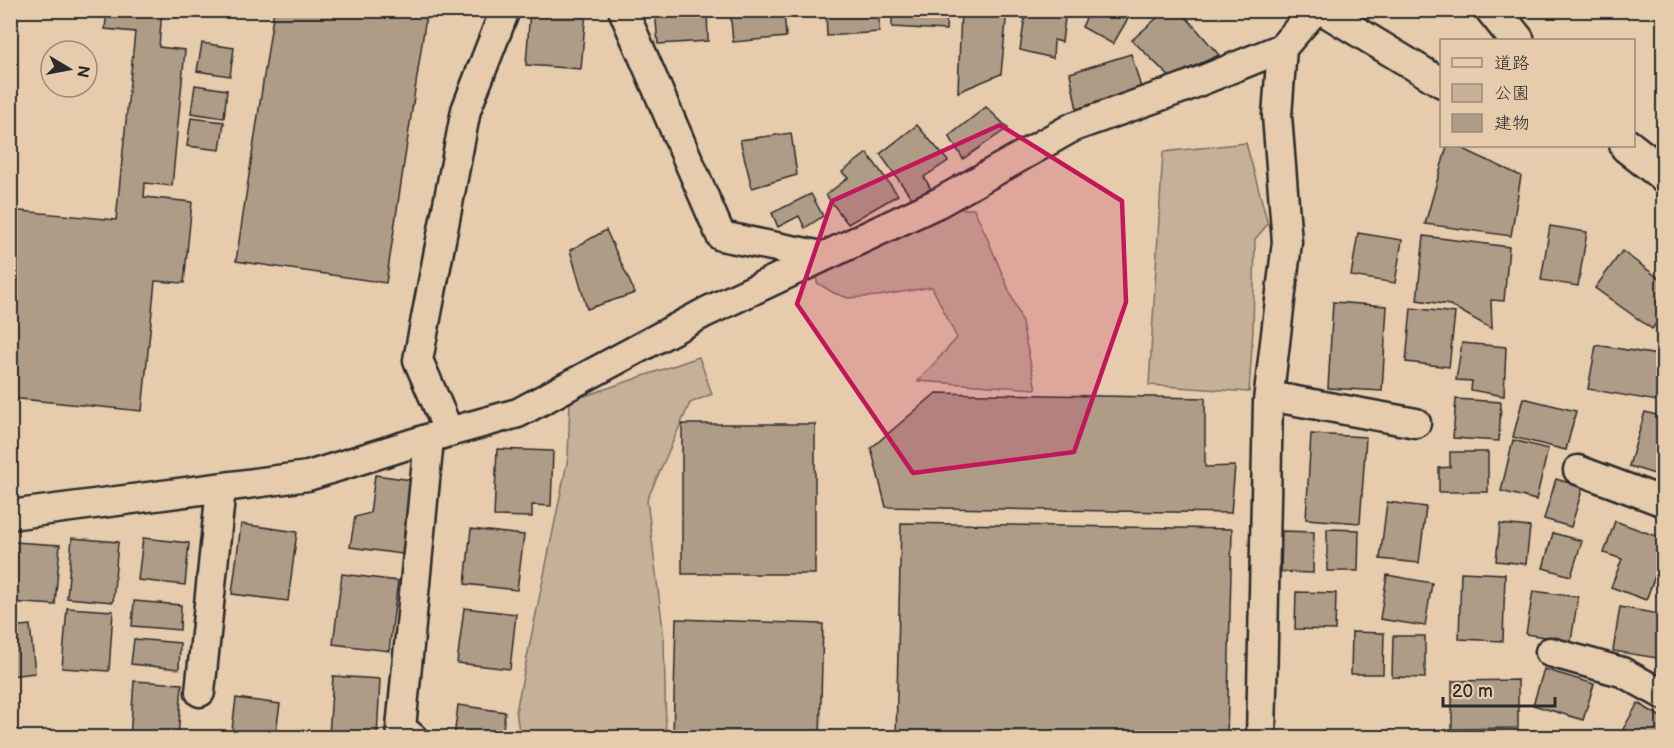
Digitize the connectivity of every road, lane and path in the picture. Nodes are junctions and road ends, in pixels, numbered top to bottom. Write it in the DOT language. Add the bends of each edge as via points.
graph roads {
  1 [pos="505,10"];
  2 [pos="623,10"];
  3 [pos="1315,10"];
  4 [pos="1322,10"];
  5 [pos="1493,10"];
  6 [pos="1516,39"];
  7 [pos="1282,48"];
  8 [pos="1440,81"];
  9 [pos="1628,147"];
  10 [pos="1664,175"];
  11 [pos="822,256"];
  12 [pos="1269,396"];
  13 [pos="1416,423"];
  14 [pos="439,435"];
  15 [pos="1578,470"];
  16 [pos="221,488"];
  17 [pos="1664,502"];
  18 [pos="10,515"];
  19 [pos="1550,652"];
  20 [pos="200,692"];
  21 [pos="1664,695"];
  22 [pos="413,738"];
  23 [pos="1261,738"];
  1 -- 14 [label="street" via="466,110 418,360"];
  2 -- 11 [label="street" via="721,236"];
  3 -- 7 [label="street"];
  4 -- 8 [label="street"];
  5 -- 6 [label="main road"];
  7 -- 11 [label="street" via="1073,127 940,202"];
  7 -- 12 [label="street" via="1277,116 1287,242"];
  9 -- 10 [label="main road"];
  11 -- 14 [label="street" via="706,312 518,413"];
  12 -- 13 [label="street"];
  12 -- 23 [label="street"];
  14 -- 16 [label="street" via="308,476"];
  14 -- 22 [label="street" via="401,728"];
  15 -- 17 [label="street"];
  16 -- 18 [label="street"];
  16 -- 20 [label="street"];
  19 -- 21 [label="street" via="1622,672"];
}
